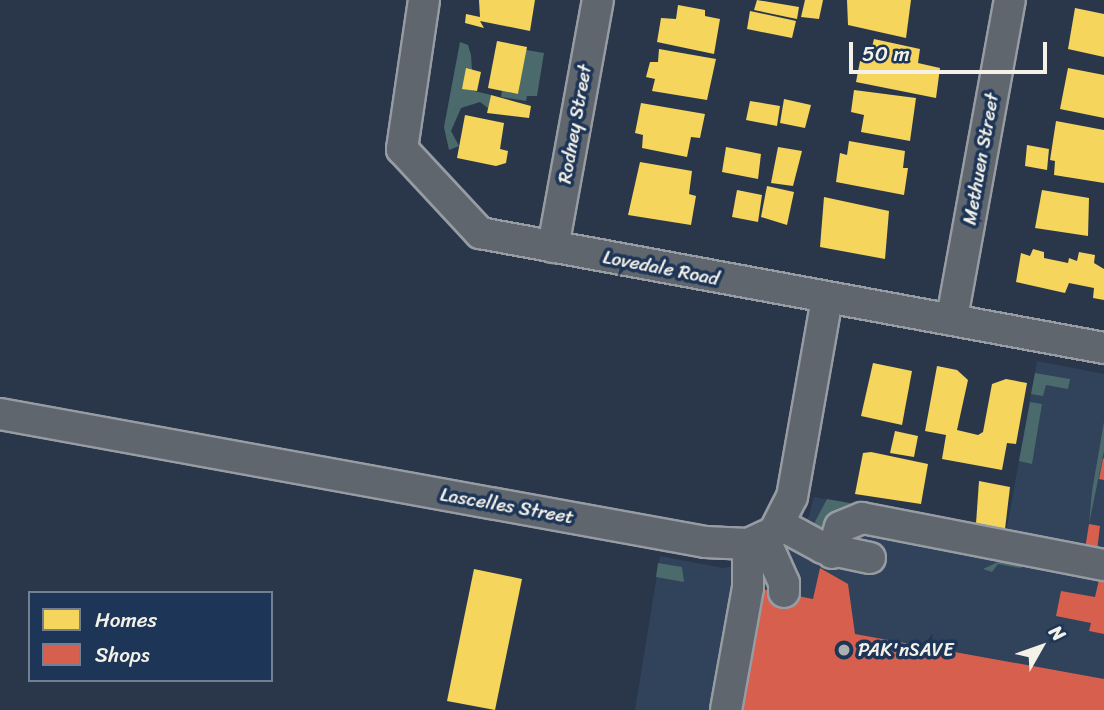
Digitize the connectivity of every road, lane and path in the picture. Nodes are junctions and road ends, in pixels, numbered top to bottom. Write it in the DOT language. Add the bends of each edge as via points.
graph roads {
  1 [pos="424,0"];
  2 [pos="598,0"];
  3 [pos="1010,0"];
  4 [pos="552,247"];
  5 [pos="827,298"];
  6 [pos="952,318"];
  7 [pos="1104,348"];
  8 [pos="0,414"];
  9 [pos="764,535"];
  10 [pos="833,552"];
  11 [pos="870,558"];
  12 [pos="1104,565"];
  13 [pos="783,592"];
  14 [pos="726,710"];
  1 -- 4 [label="street, Lovedale Road" via="402,149 480,233"];
  2 -- 4 [label="street, Rodney Street"];
  3 -- 6 [label="street, Methuen Street"];
  4 -- 5 [label="street, Lovedale Road"];
  5 -- 6 [label="street, Lovedale Road"];
  5 -- 9 [label="street" via="792,497"];
  6 -- 7 [label="street, Lovedale Road"];
  8 -- 9 [label="street, Lascelles Street" via="705,542"];
  9 -- 10 [label="street"];
  9 -- 13 [label="street" via="784,583"];
  9 -- 14 [label="street" via="748,588"];
  10 -- 11 [label="street"];
  10 -- 12 [label="street" via="840,527 862,518"];
}
